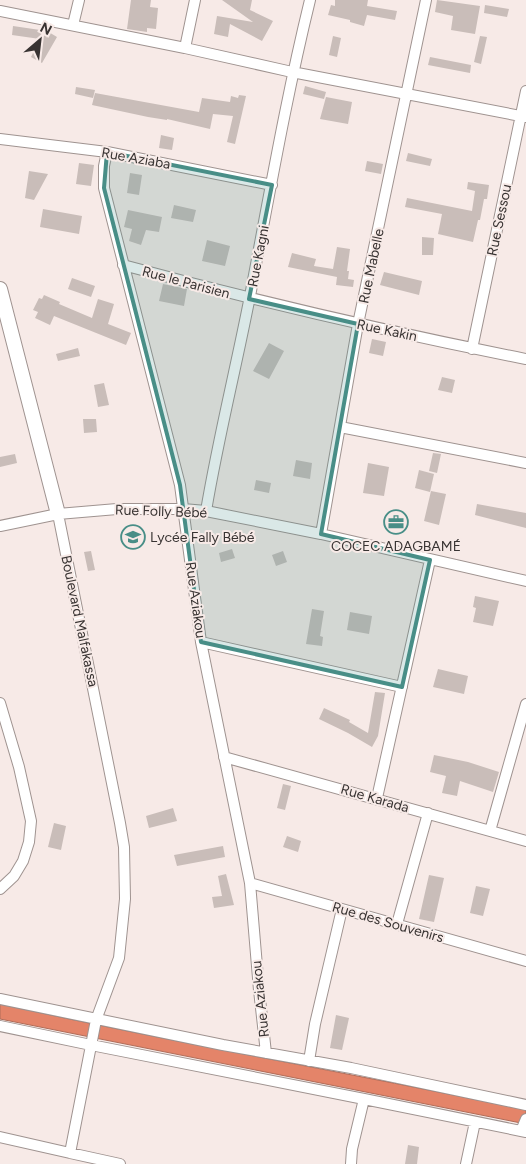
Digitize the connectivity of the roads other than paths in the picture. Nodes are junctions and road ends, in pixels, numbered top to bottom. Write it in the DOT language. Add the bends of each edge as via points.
graph roads {
  1 [pos="79,0"];
  2 [pos="194,0"];
  3 [pos="310,0"];
  4 [pos="426,0"];
  5 [pos="0,10"];
  6 [pos="74,25"];
  7 [pos="185,48"];
  8 [pos="292,72"];
  9 [pos="526,91"];
  10 [pos="407,95"];
  11 [pos="523,117"];
  12 [pos="0,139"];
  13 [pos="107,152"];
  14 [pos="272,185"];
  15 [pos="123,265"];
  16 [pos="0,289"];
  17 [pos="249,299"];
  18 [pos="358,324"];
  19 [pos="472,348"];
  20 [pos="526,359"];
  21 [pos="340,426"];
  22 [pos="526,463"];
  23 [pos="183,509"];
  24 [pos="206,511"];
  25 [pos="58,514"];
  26 [pos="0,526"];
  27 [pos="321,534"];
  28 [pos="430,560"];
  29 [pos="526,581"];
  30 [pos="202,642"];
  31 [pos="402,687"];
  32 [pos="0,703"];
  33 [pos="526,704"];
  34 [pos="224,757"];
  35 [pos="377,798"];
  36 [pos="428,813"];
  37 [pos="490,831"];
  38 [pos="526,841"];
  39 [pos="250,882"];
  40 [pos="0,889"];
  41 [pos="342,909"];
  42 [pos="396,924"];
  43 [pos="526,961"];
  44 [pos="0,999"];
  45 [pos="96,1020"];
  46 [pos="0,1026"];
  47 [pos="91,1044"];
  48 [pos="266,1053"];
  49 [pos="308,1061"];
  50 [pos="364,1099"];
  51 [pos="526,1105"];
  52 [pos="526,1119"];
  53 [pos="475,1122"];
  54 [pos="524,1132"];
  55 [pos="0,1137"];
  56 [pos="70,1153"];
  57 [pos="120,1164"];
  58 [pos="351,1164"];
  59 [pos="466,1164"];
  1 -- 6 [label="street"];
  2 -- 7 [label="street"];
  3 -- 8 [label="street, Rue Kagni"];
  4 -- 10 [label="street, Rue Mabelle"];
  5 -- 6 [label="street"];
  6 -- 7 [label="street"];
  7 -- 8 [label="street"];
  8 -- 10 [label="street"];
  8 -- 14 [label="street, Rue Kagni"];
  9 -- 11 [label="street, Rue Sessou"];
  10 -- 11 [label="street"];
  10 -- 18 [label="street, Rue Mabelle"];
  11 -- 19 [label="street, Rue Sessou"];
  12 -- 13 [label="street, Rue Aziaba"];
  13 -- 14 [label="street, Rue Aziaba"];
  13 -- 15 [label="street, Rue Aziakou" via="104,188"];
  14 -- 17 [label="street, Rue Kagni"];
  15 -- 17 [label="street, Rue le Parisien"];
  15 -- 23 [label="street, Rue Aziakou" via="180,485"];
  16 -- 25 [label="street, Boulevard Malfakassa"];
  17 -- 18 [label="street, Rue Kakin"];
  17 -- 24 [label="street, Rue Kagni"];
  18 -- 19 [label="street, Rue Kakin"];
  18 -- 21 [label="street, Rue Mabelle"];
  19 -- 20 [label="street, Rue Kakin"];
  21 -- 22 [label="street"];
  21 -- 27 [label="street, Rue Mabelle"];
  23 -- 24 [label="street, Rue Folly Bébé"];
  23 -- 25 [label="street, Rue Folly Bébé" via="117,509"];
  23 -- 30 [label="street, Rue Aziakou"];
  24 -- 27 [label="street, Rue Folly Bébé"];
  25 -- 26 [label="street, Rue Folly Bébé"];
  25 -- 45 [label="street, Boulevard Malfakassa" via="122,831 125,899 119,958"];
  27 -- 28 [label="street, Rue Folly Bébé"];
  28 -- 29 [label="street, Rue Folly Bébé"];
  28 -- 31 [label="street"];
  30 -- 31 [label="street"];
  30 -- 34 [label="street, Rue Aziakou"];
  31 -- 35 [label="street"];
  32 -- 40 [label="street" via="32,821 23,861 14,876"];
  33 -- 37 [label="street"];
  34 -- 35 [label="street, Rue Karada"];
  34 -- 39 [label="street, Rue Aziakou"];
  35 -- 36 [label="street, Rue Karada"];
  36 -- 37 [label="street, Rue Karada"];
  36 -- 42 [label="street"];
  37 -- 38 [label="street, Rue Karada"];
  39 -- 41 [label="street, Rue des Souvenirs"];
  39 -- 48 [label="street, Rue Aziakou"];
  41 -- 42 [label="street, Rue des Souvenirs"];
  41 -- 49 [label="street"];
  42 -- 43 [label="street, Rue des Souvenirs"];
  44 -- 45 [label="street"];
  45 -- 47 [label="street, Boulevard Malfakassa"];
  45 -- 48 [label="street"];
  46 -- 47 [label="street"];
  47 -- 50 [label="street"];
  47 -- 56 [label="street, Boulevard Malfakassa"];
  48 -- 49 [label="street"];
  49 -- 51 [label="street"];
  50 -- 53 [label="street"];
  50 -- 58 [label="street"];
  52 -- 54 [label="street"];
  53 -- 54 [label="street"];
  53 -- 59 [label="street"];
  55 -- 56 [label="street"];
  56 -- 57 [label="street"];
}
